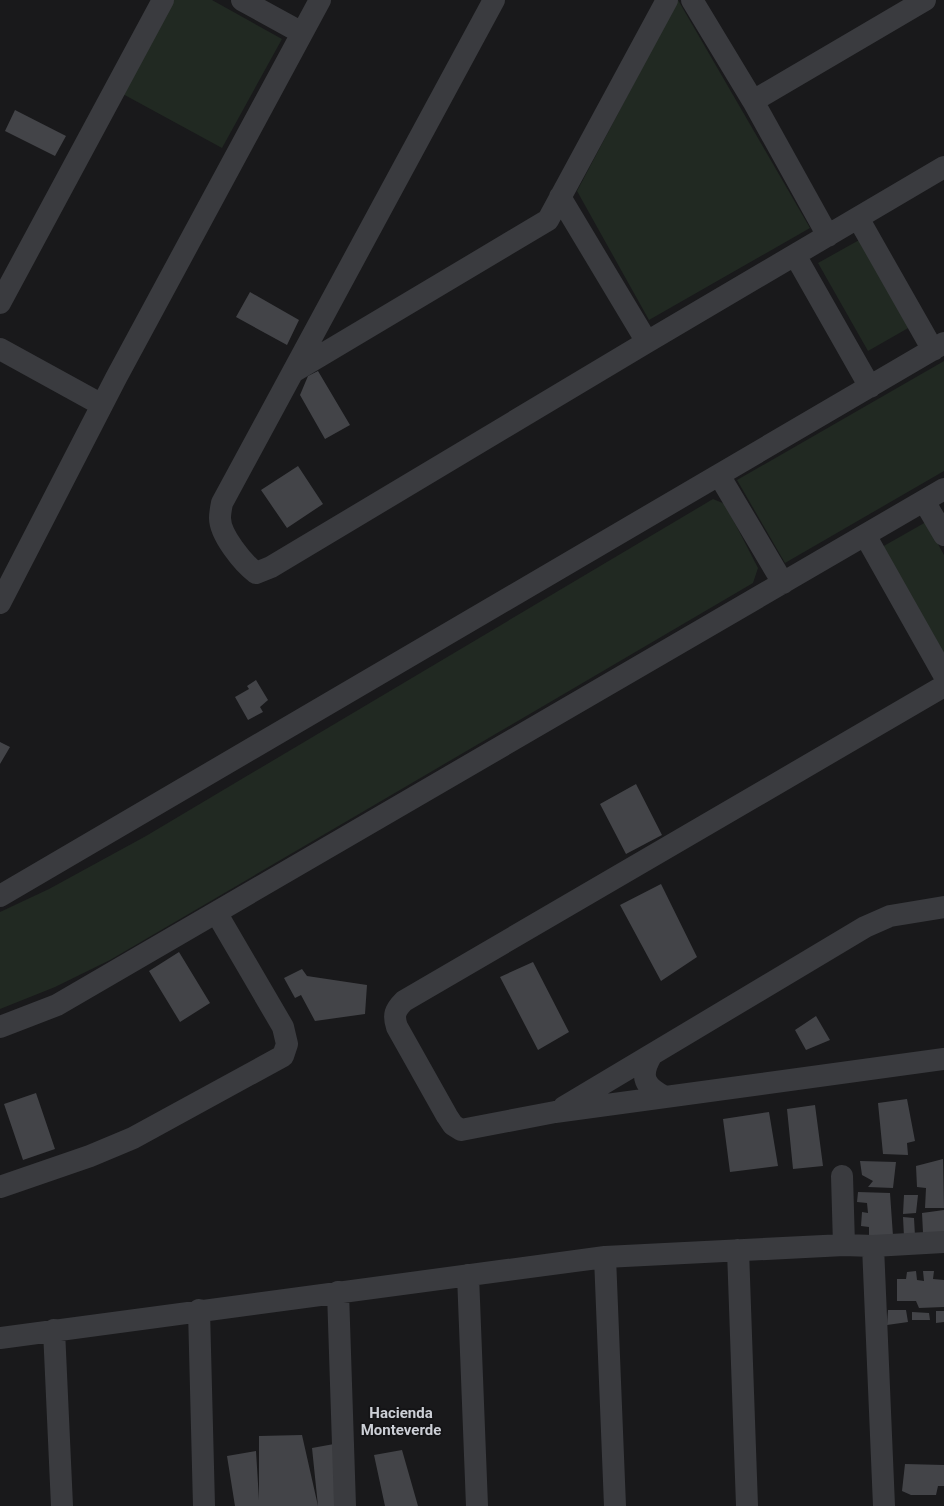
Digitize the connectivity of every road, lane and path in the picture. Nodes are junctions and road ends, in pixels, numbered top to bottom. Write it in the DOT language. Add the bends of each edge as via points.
graph roads {
  1 [pos="163,0"];
  2 [pos="242,0"];
  3 [pos="320,0"];
  4 [pos="494,0"];
  5 [pos="667,0"];
  6 [pos="692,0"];
  7 [pos="925,0"];
  8 [pos="302,33"];
  9 [pos="753,101"];
  10 [pos="944,167"];
  11 [pos="560,197"];
  12 [pos="858,218"];
  13 [pos="828,236"];
  14 [pos="795,255"];
  15 [pos="0,303"];
  16 [pos="648,342"];
  17 [pos="938,347"];
  18 [pos="0,349"];
  19 [pos="292,372"];
  20 [pos="870,387"];
  21 [pos="102,405"];
  22 [pos="719,475"];
  23 [pos="944,489"];
  24 [pos="924,501"];
  25 [pos="865,535"];
  26 [pos="944,535"];
  27 [pos="783,584"];
  28 [pos="0,603"];
  29 [pos="944,675"];
  30 [pos="944,686"];
  31 [pos="0,896"];
  32 [pos="944,907"];
  33 [pos="217,914"];
  34 [pos="0,1027"];
  35 [pos="651,1056"];
  36 [pos="944,1060"];
  37 [pos="666,1097"];
  38 [pos="555,1112"];
  39 [pos="842,1176"];
  40 [pos="0,1187"];
  41 [pos="944,1242"];
  42 [pos="844,1245"];
  43 [pos="873,1246"];
  44 [pos="738,1250"];
  45 [pos="605,1257"];
  46 [pos="468,1275"];
  47 [pos="338,1292"];
  48 [pos="199,1310"];
  49 [pos="54,1330"];
  50 [pos="0,1338"];
  51 [pos="62,1506"];
  52 [pos="204,1506"];
  53 [pos="345,1506"];
  54 [pos="477,1506"];
  55 [pos="615,1506"];
  56 [pos="747,1506"];
  57 [pos="884,1506"];
  1 -- 15 [label="street"];
  2 -- 8 [label="street"];
  3 -- 8 [label="street"];
  4 -- 19 [label="street"];
  5 -- 11 [label="street"];
  6 -- 9 [label="street"];
  7 -- 9 [label="street"];
  8 -- 21 [label="street"];
  9 -- 13 [label="street"];
  10 -- 12 [label="street"];
  11 -- 16 [label="street"];
  11 -- 19 [label="street" via="548,220"];
  12 -- 13 [label="street"];
  12 -- 17 [label="street"];
  13 -- 14 [label="street"];
  14 -- 16 [label="street"];
  14 -- 20 [label="street"];
  16 -- 19 [label="street" via="271,567 256,573 246,565 226,537 220,520 222,503"];
  17 -- 20 [label="street"];
  18 -- 21 [label="street"];
  20 -- 22 [label="street"];
  21 -- 28 [label="street"];
  22 -- 27 [label="street"];
  22 -- 31 [label="street"];
  23 -- 24 [label="street"];
  24 -- 25 [label="street"];
  24 -- 26 [label="street"];
  25 -- 27 [label="street"];
  25 -- 29 [label="street"];
  27 -- 33 [label="street"];
  30 -- 38 [label="street" via="410,998 395,1010 397,1027 453,1125 461,1130 471,1129"];
  32 -- 35 [label="street" via="880,919"];
  33 -- 34 [label="street" via="57,1005"];
  33 -- 40 [label="street" via="283,1027 287,1044 283,1056 133,1138 90,1156"];
  35 -- 37 [label="street" via="646,1065 645,1079 654,1092"];
  35 -- 38 [label="street"];
  36 -- 37 [label="street"];
  37 -- 38 [label="street"];
  39 -- 42 [label="street"];
  41 -- 43 [label="street"];
  42 -- 43 [label="street"];
  42 -- 44 [label="street"];
  43 -- 57 [label="street"];
  44 -- 45 [label="street"];
  44 -- 56 [label="street"];
  45 -- 46 [label="street"];
  45 -- 55 [label="street"];
  46 -- 47 [label="street"];
  46 -- 54 [label="street"];
  47 -- 48 [label="street"];
  47 -- 53 [label="street"];
  48 -- 49 [label="street"];
  48 -- 52 [label="street"];
  49 -- 50 [label="street"];
  49 -- 51 [label="street"];
}
